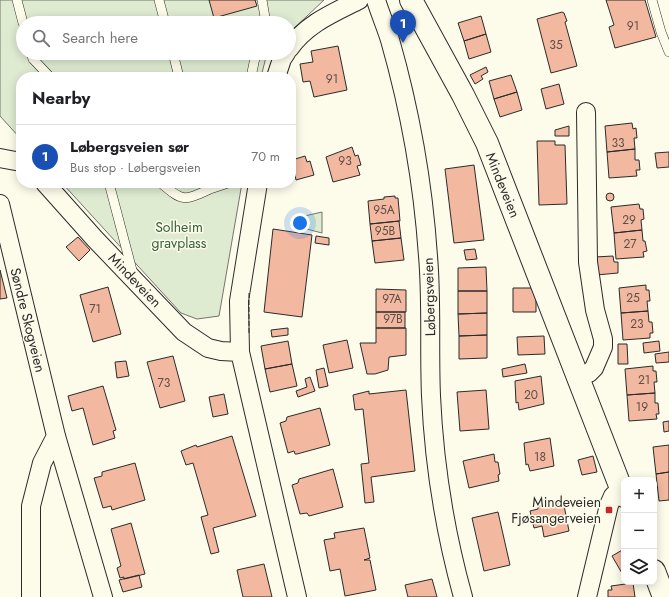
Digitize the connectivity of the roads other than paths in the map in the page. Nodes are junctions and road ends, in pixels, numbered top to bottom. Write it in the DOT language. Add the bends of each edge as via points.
graph roads {
  1 [pos="17,0"];
  2 [pos="159,0"];
  3 [pos="262,0"];
  4 [pos="359,0"];
  5 [pos="376,0"];
  6 [pos="411,0"];
  7 [pos="652,0"];
  8 [pos="21,16"];
  9 [pos="163,16"];
  10 [pos="265,16"];
  11 [pos="296,39"];
  12 [pos="669,52"];
  13 [pos="34,60"];
  14 [pos="175,60"];
  15 [pos="255,60"];
  16 [pos="282,60"];
  17 [pos="45,72"];
  18 [pos="179,72"];
  19 [pos="252,72"];
  20 [pos="278,72"];
  21 [pos="586,112"];
  22 [pos="0,158"];
  23 [pos="16,161"];
  24 [pos="50,188"];
  25 [pos="110,188"];
  26 [pos="167,188"];
  27 [pos="206,188"];
  28 [pos="257,188"];
  29 [pos="0,204"];
  30 [pos="135,279"];
  31 [pos="240,352"];
  32 [pos="578,377"];
  33 [pos="56,436"];
  34 [pos="621,489"];
  35 [pos="621,492"];
  36 [pos="657,579"];
  37 [pos="31,597"];
  38 [pos="103,597"];
  39 [pos="297,597"];
  40 [pos="463,597"];
  41 [pos="587,597"];
  42 [pos="664,597"];
  1 -- 8 [label="lane"];
  2 -- 9 [label="lane"];
  3 -- 10 [label="lane"];
  4 -- 11 [label="street" via="312,24"];
  5 -- 40 [label="street, Løbergsveien" via="390,39 408,109 420,184 430,272 434,440 447,527"];
  6 -- 32 [label="street, Mindeveien" via="487,143"];
  7 -- 12 [label="lane"];
  13 -- 17 [label="lane"];
  14 -- 18 [label="lane"];
  15 -- 19 [label="lane"];
  16 -- 20 [label="street"];
  21 -- 32 [label="street" via="589,268 603,347 594,368"];
  22 -- 23 [label="street"];
  24 -- 30 [label="street, Mindeveien"];
  25 -- 30 [label="lane"];
  26 -- 27 [label="lane" via="176,196 189,198"];
  28 -- 31 [label="street" via="239,300"];
  29 -- 33 [label="street, Søndre Skogveien"];
  30 -- 31 [label="street, Mindeveien" via="195,341 208,348"];
  31 -- 39 [label="street"];
  32 -- 34 [label="street, Mindeveien"];
  33 -- 37 [label="street" via="42,462 31,506"];
  33 -- 38 [label="street, Søndre Skogveien"];
  35 -- 41 [label="street" via="613,496 609,505"];
  36 -- 42 [label="street"];
}
